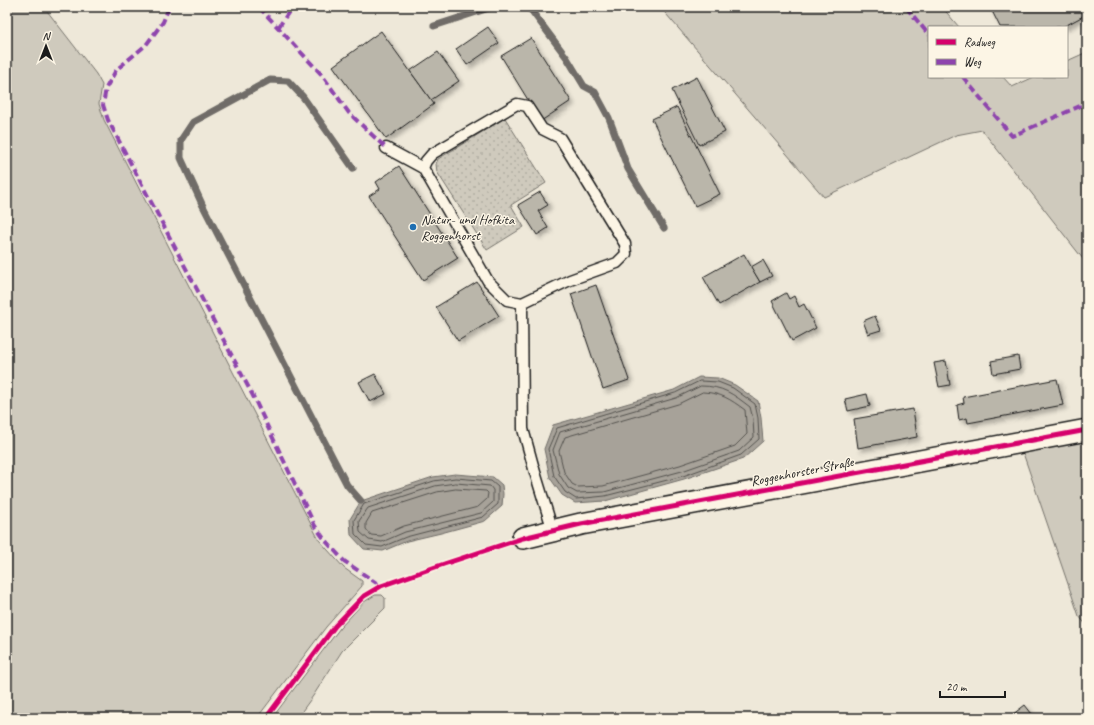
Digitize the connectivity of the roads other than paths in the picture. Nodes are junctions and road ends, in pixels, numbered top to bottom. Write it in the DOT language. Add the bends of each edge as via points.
graph roads {
  1 [pos="386,148"];
  2 [pos="423,168"];
  3 [pos="522,303"];
  4 [pos="1087,430"];
  5 [pos="553,531"];
  6 [pos="523,538"];
  1 -- 2 [label="lane"];
  2 -- 3 [label="lane" via="488,281 507,300"];
  2 -- 3 [label="lane" via="432,154 517,104 527,106 542,129 560,138 625,244 626,254 617,263 570,280"];
  3 -- 5 [label="lane" via="523,429"];
  4 -- 5 [label="street, Roggenhorster Straße"];
  5 -- 6 [label="street, Roggenhorster Straße"];
}
